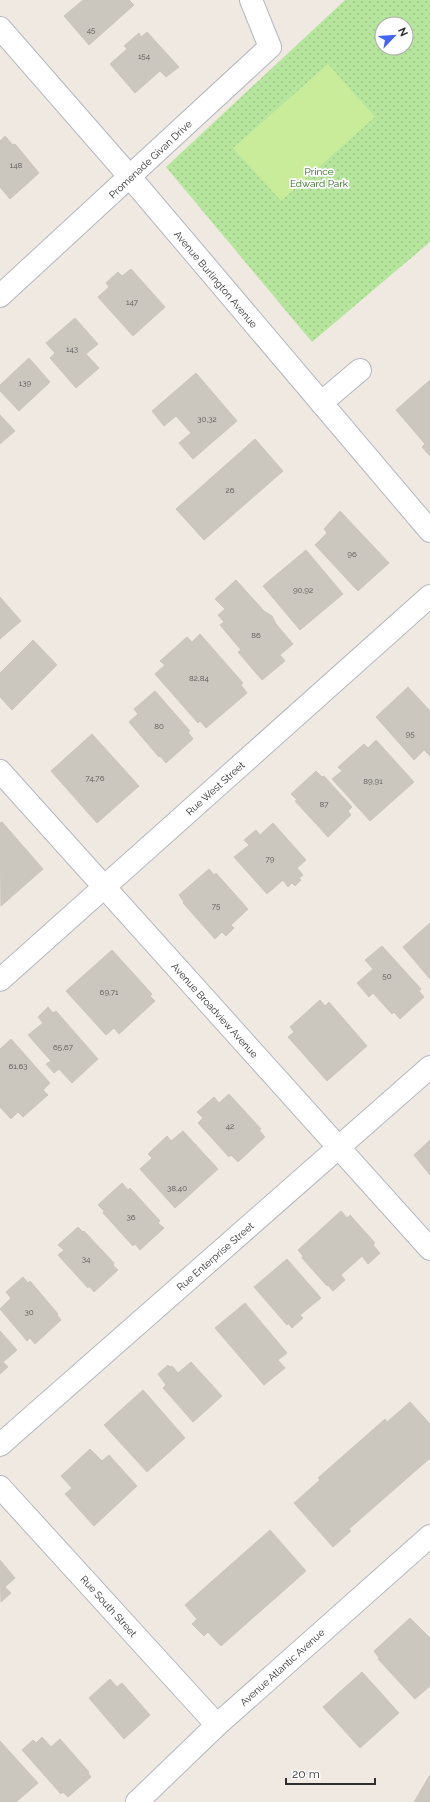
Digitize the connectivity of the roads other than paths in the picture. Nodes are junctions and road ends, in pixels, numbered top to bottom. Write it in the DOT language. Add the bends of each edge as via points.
graph roads {
  1 [pos="254,5"];
  2 [pos="0,28"];
  3 [pos="130,177"];
  4 [pos="0,296"];
  5 [pos="360,370"];
  6 [pos="321,402"];
  7 [pos="430,531"];
  8 [pos="430,596"];
  9 [pos="0,771"];
  10 [pos="105,887"];
  11 [pos="0,980"];
  12 [pos="430,1067"];
  13 [pos="339,1147"];
  14 [pos="430,1249"];
  15 [pos="0,1445"];
  16 [pos="0,1486"];
  17 [pos="430,1536"];
  18 [pos="217,1725"];
  19 [pos="137,1802"];
  1 -- 3 [label="street, Promenade Givan Drive" via="270,47"];
  2 -- 3 [label="street, Avenue Burlington Avenue"];
  3 -- 4 [label="street, Promenade Givan Drive"];
  3 -- 6 [label="street, Avenue Burlington Avenue"];
  5 -- 6 [label="street"];
  6 -- 7 [label="street, Avenue Burlington Avenue"];
  8 -- 10 [label="street, Rue West Street"];
  9 -- 10 [label="street, Avenue Broadview Avenue"];
  10 -- 11 [label="street, Rue West Street"];
  10 -- 13 [label="street, Avenue Broadview Avenue"];
  12 -- 13 [label="street, Rue Enterprise Street"];
  13 -- 14 [label="street, Avenue Broadview Avenue"];
  13 -- 15 [label="street, Rue Enterprise Street"];
  16 -- 18 [label="street, Rue South Street"];
  17 -- 18 [label="street, Avenue Atlantic Avenue"];
  18 -- 19 [label="street, Avenue Atlantic Avenue"];
}
